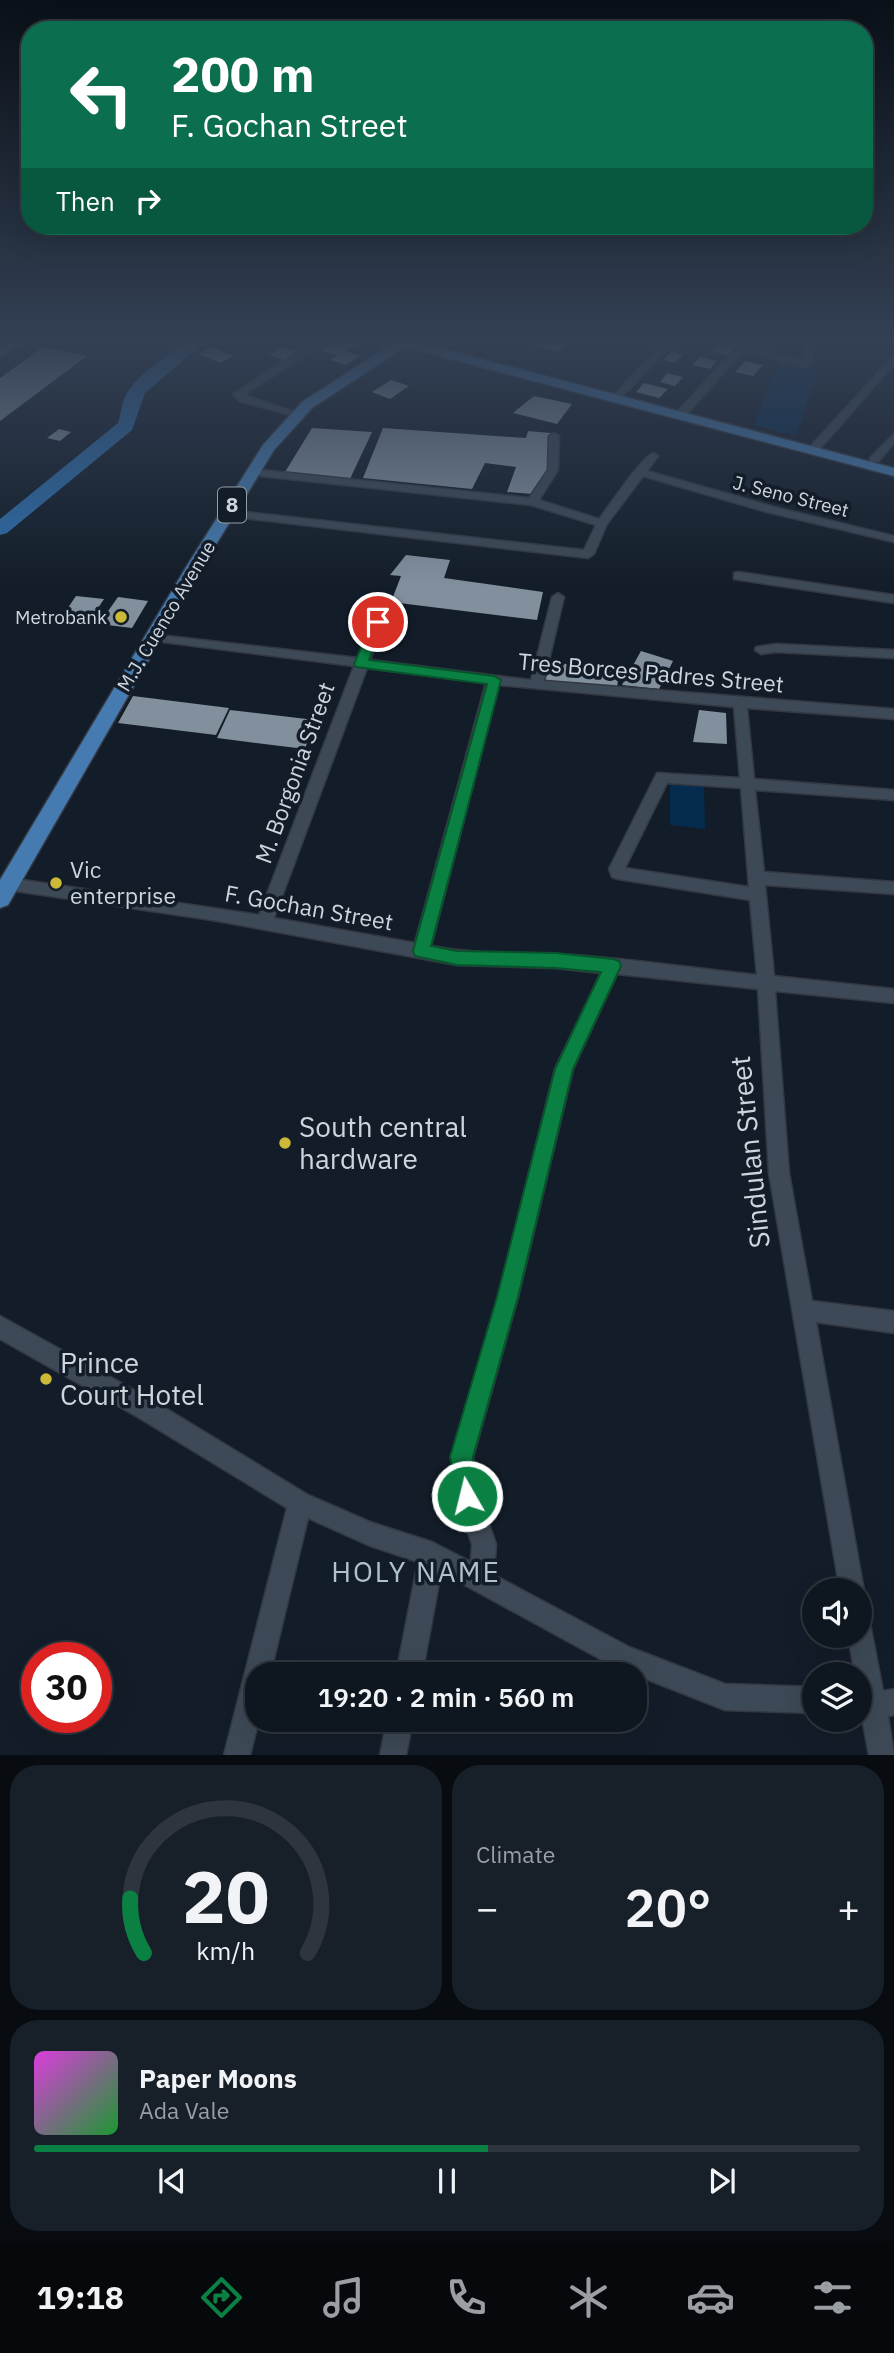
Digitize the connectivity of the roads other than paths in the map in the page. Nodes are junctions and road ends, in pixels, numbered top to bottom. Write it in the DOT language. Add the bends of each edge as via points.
graph roads {
  1 [pos="288,424"];
  2 [pos="728,424"];
  3 [pos="836,424"];
  4 [pos="555,436"];
  5 [pos="894,437"];
  6 [pos="815,447"];
  7 [pos="653,456"];
  8 [pos="874,460"];
  9 [pos="894,466"];
  10 [pos="252,472"];
  11 [pos="640,472"];
  12 [pos="894,472"];
  13 [pos="532,502"];
  14 [pos="227,513"];
  15 [pos="602,523"];
  16 [pos="894,539"];
  17 [pos="738,576"];
  18 [pos="558,597"];
  19 [pos="894,599"];
  20 [pos="387,601"];
  21 [pos="155,636"];
  22 [pos="761,650"];
  23 [pos="894,654"];
  24 [pos="361,664"];
  25 [pos="494,680"];
  26 [pos="536,685"];
  27 [pos="740,703"];
  28 [pos="894,713"];
  29 [pos="748,783"];
  30 [pos="894,795"];
  31 [pos="757,886"];
  32 [pos="894,888"];
  33 [pos="5,891"];
  34 [pos="264,923"];
  35 [pos="421,951"];
  36 [pos="613,966"];
  37 [pos="766,984"];
  38 [pos="894,996"];
  39 [pos="802,1310"];
  40 [pos="894,1322"];
  41 [pos="0,1327"];
  42 [pos="300,1503"];
  43 [pos="432,1554"];
  44 [pos="850,1578"];
  45 [pos="482,1581"];
  46 [pos="863,1648"];
  47 [pos="411,1662"];
  48 [pos="802,1700"];
  49 [pos="875,1704"];
  50 [pos="398,1732"];
  51 [pos="237,1755"];
  52 [pos="393,1755"];
  53 [pos="881,1755"];
  1 -- 10 [label="main road, M.J. Cuenco Avenue / 8"];
  2 -- 6 [label="main road"];
  3 -- 6 [label="street"];
  4 -- 13 [label="street" via="553,470"];
  5 -- 8 [label="street"];
  6 -- 8 [label="main road"];
  6 -- 12 [label="main road"];
  7 -- 11 [label="street"];
  8 -- 9 [label="main road"];
  10 -- 13 [label="street"];
  10 -- 14 [label="main road, M.J. Cuenco Avenue / 8"];
  11 -- 15 [label="street"];
  11 -- 16 [label="street, J. Seno Street"];
  13 -- 15 [label="street"];
  14 -- 15 [label="street" via="588,554"];
  14 -- 21 [label="main road, M.J. Cuenco Avenue / 8"];
  17 -- 19 [label="street"];
  18 -- 26 [label="street"];
  20 -- 24 [label="street, M. Borgonia Street"];
  21 -- 24 [label="street, Tres Borces Padres Street"];
  21 -- 33 [label="main road, M.J. Cuenco Avenue / 8"];
  22 -- 23 [label="street"];
  24 -- 25 [label="street, Tres Borces Padres Street"];
  24 -- 34 [label="street, M. Borgonia Street"];
  25 -- 26 [label="street, Tres Borces Padres Street"];
  25 -- 35 [label="street"];
  26 -- 27 [label="street, Tres Borces Padres Street"];
  27 -- 28 [label="street, Tres Borces Padres Street"];
  27 -- 29 [label="street, Sindulan Street"];
  29 -- 30 [label="street"];
  29 -- 31 [label="street, Sindulan Street"];
  29 -- 31 [label="street" via="662,777 617,869 621,875"];
  31 -- 32 [label="street"];
  31 -- 37 [label="street, Sindulan Street"];
  33 -- 34 [label="street, F. Gochan Street" via="162,905"];
  34 -- 35 [label="street, F. Gochan Street"];
  35 -- 36 [label="street, F. Gochan Street" via="457,958"];
  36 -- 37 [label="street, F. Gochan Street"];
  36 -- 45 [label="street" via="564,1069 508,1297 462,1457 467,1496 484,1544"];
  37 -- 38 [label="street, F. Gochan Street"];
  37 -- 39 [label="street, Sindulan Street" via="779,1173"];
  39 -- 40 [label="street"];
  39 -- 44 [label="street, Sindulan Street"];
  41 -- 42 [label="street"];
  42 -- 43 [label="street"];
  42 -- 51 [label="street"];
  43 -- 45 [label="street"];
  43 -- 47 [label="street"];
  45 -- 48 [label="street" via="622,1657 725,1697"];
  46 -- 49 [label="street"];
  49 -- 53 [label="street"];
  50 -- 52 [label="street"];
}
